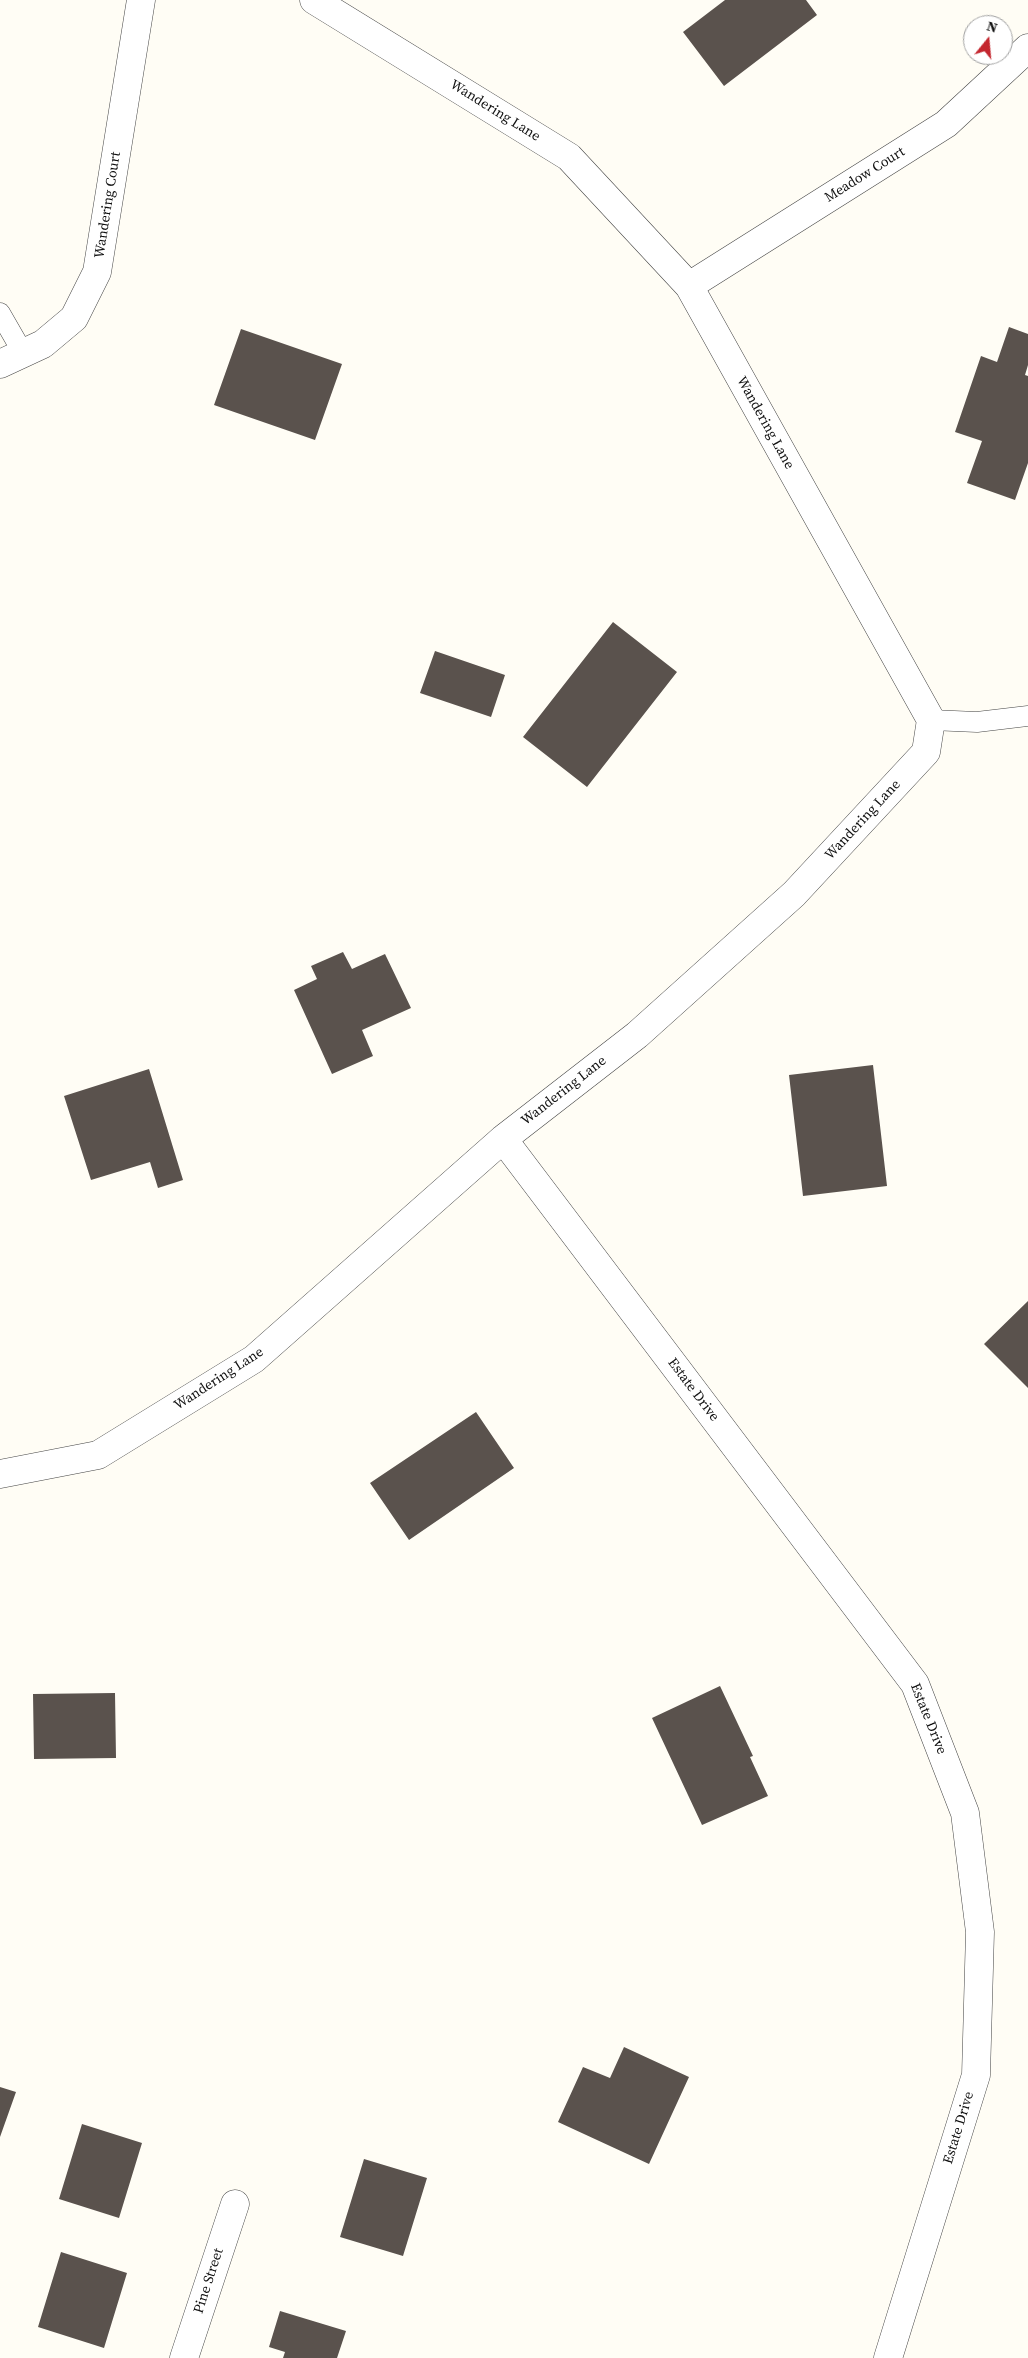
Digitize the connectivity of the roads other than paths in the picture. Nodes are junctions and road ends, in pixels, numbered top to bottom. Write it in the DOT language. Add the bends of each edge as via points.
graph roads {
  1 [pos="141,0"];
  2 [pos="314,0"];
  3 [pos="1028,48"];
  4 [pos="689,286"];
  5 [pos="0,313"];
  6 [pos="11,358"];
  7 [pos="1028,716"];
  8 [pos="931,720"];
  9 [pos="503,1139"];
  10 [pos="0,1474"];
  11 [pos="235,2204"];
  12 [pos="184,2358"];
  13 [pos="888,2358"];
  1 -- 6 [label="street, Wandering Court" via="97,272 74,318 43,344"];
  2 -- 4 [label="street, Wandering Lane" via="570,157"];
  3 -- 4 [label="street, Meadow Court" via="946,124"];
  4 -- 8 [label="street, Wandering Lane"];
  5 -- 6 [label="lane"];
  7 -- 8 [label="lane" via="977,722"];
  8 -- 9 [label="street, Wandering Lane" via="926,752 794,894 636,1035"];
  9 -- 10 [label="street, Wandering Lane" via="254,1359 98,1455"];
  9 -- 13 [label="street, Estate Drive" via="916,1684 964,1812 980,1932 976,2075"];
  11 -- 12 [label="street, Pine Street"];
}
